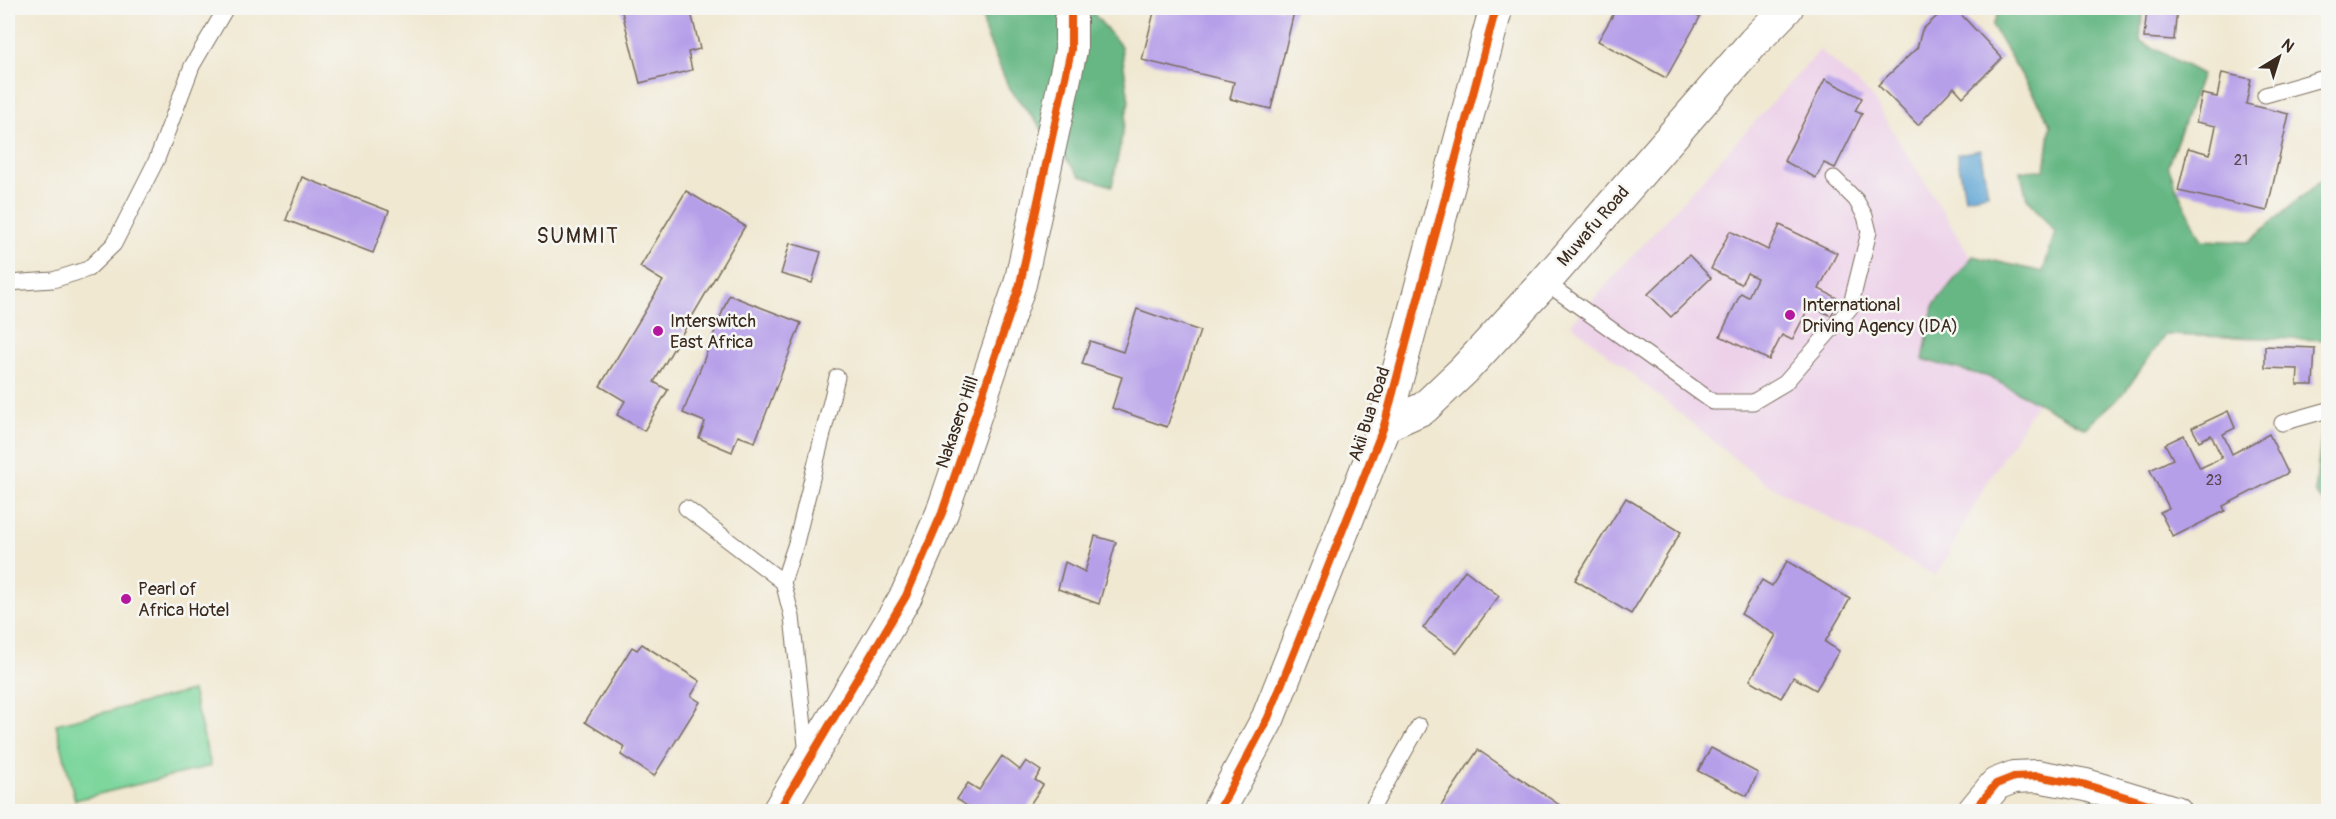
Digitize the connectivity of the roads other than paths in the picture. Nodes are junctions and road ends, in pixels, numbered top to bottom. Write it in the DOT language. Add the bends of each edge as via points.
graph roads {
  1 [pos="226,8"];
  2 [pos="1071,8"];
  3 [pos="1496,8"];
  4 [pos="1787,8"];
  5 [pos="2328,77"];
  6 [pos="2265,95"];
  7 [pos="1834,178"];
  8 [pos="1545,282"];
  9 [pos="8,283"];
  10 [pos="837,377"];
  11 [pos="2328,410"];
  12 [pos="2282,423"];
  13 [pos="1384,426"];
  14 [pos="686,508"];
  15 [pos="783,582"];
  16 [pos="1419,726"];
  17 [pos="808,763"];
  18 [pos="778,812"];
  19 [pos="1218,812"];
  20 [pos="1370,812"];
  21 [pos="1973,812"];
  22 [pos="2175,812"];
  1 -- 9 [label="lane" via="192,66 157,159 114,244 88,269 53,280"];
  2 -- 17 [label="street, Nakasero Hill" via="1071,50 1020,284 942,513 906,596"];
  3 -- 13 [label="street, Akii Bua Road"];
  4 -- 8 [label="street, Muwafu Road"];
  5 -- 6 [label="lane"];
  7 -- 8 [label="lane" via="1856,200 1869,232 1850,308 1785,383 1753,402 1713,402"];
  8 -- 13 [label="street, Muwafu Road" via="1424,408"];
  10 -- 15 [label="lane"];
  11 -- 12 [label="lane"];
  13 -- 19 [label="street, Akii Bua Road" via="1268,718"];
  14 -- 15 [label="lane"];
  15 -- 17 [label="lane" via="792,617"];
  16 -- 20 [label="lane"];
  17 -- 18 [label="street, Nakasero Hill"];
  21 -- 22 [label="street" via="1996,784 2014,777 2037,776 2086,785"];
}
